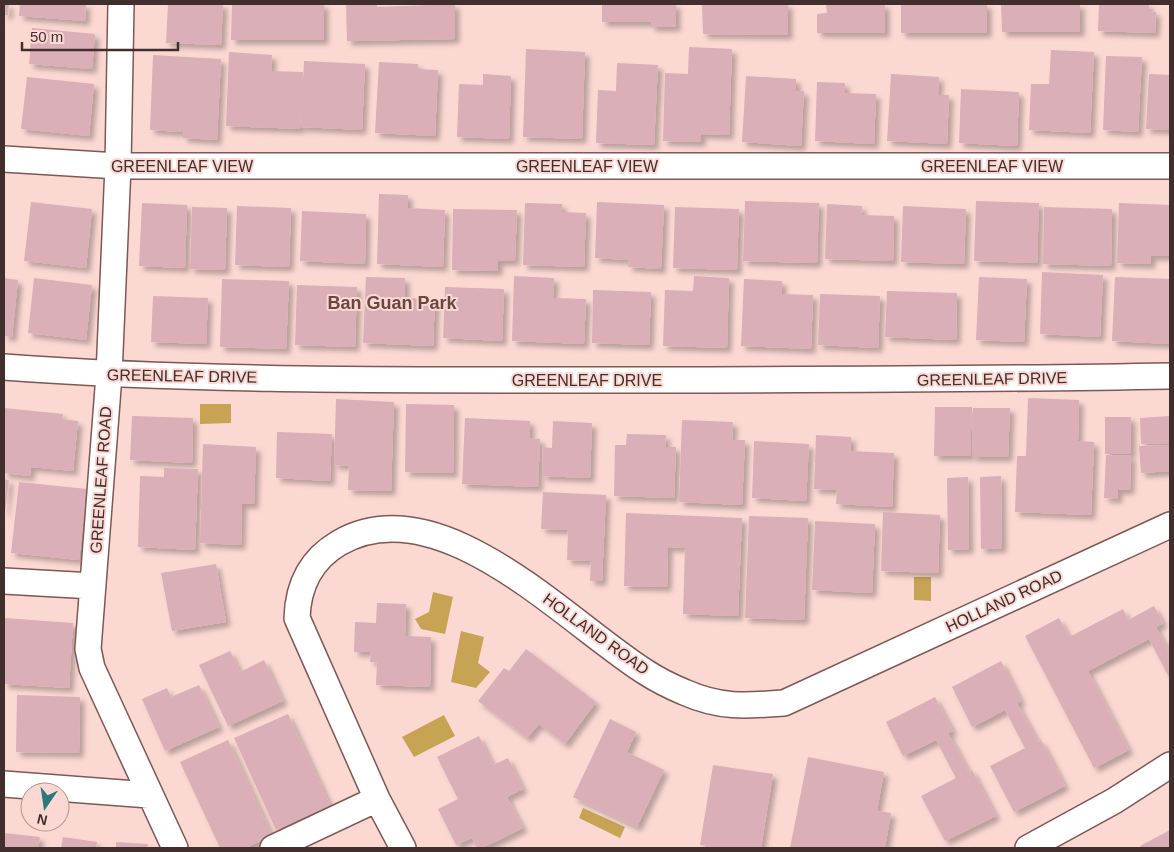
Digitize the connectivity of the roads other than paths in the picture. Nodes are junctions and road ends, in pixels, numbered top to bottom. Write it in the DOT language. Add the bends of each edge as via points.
graph roads {
  1 [pos="121,4"];
  2 [pos="4,159"];
  3 [pos="118,166"];
  4 [pos="1170,166"];
  5 [pos="4,368"];
  6 [pos="109,375"];
  7 [pos="1170,376"];
  8 [pos="1170,525"];
  9 [pos="4,581"];
  10 [pos="93,586"];
  11 [pos="1170,766"];
  12 [pos="4,784"];
  13 [pos="149,795"];
  14 [pos="377,799"];
  15 [pos="175,848"];
  16 [pos="273,848"];
  17 [pos="403,848"];
  18 [pos="1028,848"];
  1 -- 3 [label="street, GREENLEAF ROAD"];
  2 -- 3 [label="street, GREENLEAF VIEW"];
  3 -- 4 [label="street, GREENLEAF VIEW"];
  3 -- 6 [label="street, GREENLEAF ROAD"];
  5 -- 6 [label="street, GREENLEAF DRIVE"];
  6 -- 7 [label="street, GREENLEAF DRIVE" via="361,380 865,381"];
  6 -- 10 [label="street, GREENLEAF ROAD"];
  8 -- 14 [label="street, HOLLAND ROAD" via="784,703 727,706 685,693 647,673 543,595 458,543 424,533 392,529 350,537 318,559 306,575 298,598 297,618"];
  9 -- 10 [label="street"];
  10 -- 13 [label="street, GREENLEAF ROAD" via="88,649 92,668"];
  11 -- 18 [label="street"];
  12 -- 13 [label="street"];
  13 -- 15 [label="street, GREENLEAF ROAD"];
  14 -- 16 [label="street"];
  14 -- 17 [label="street, HOLLAND ROAD"];
}
